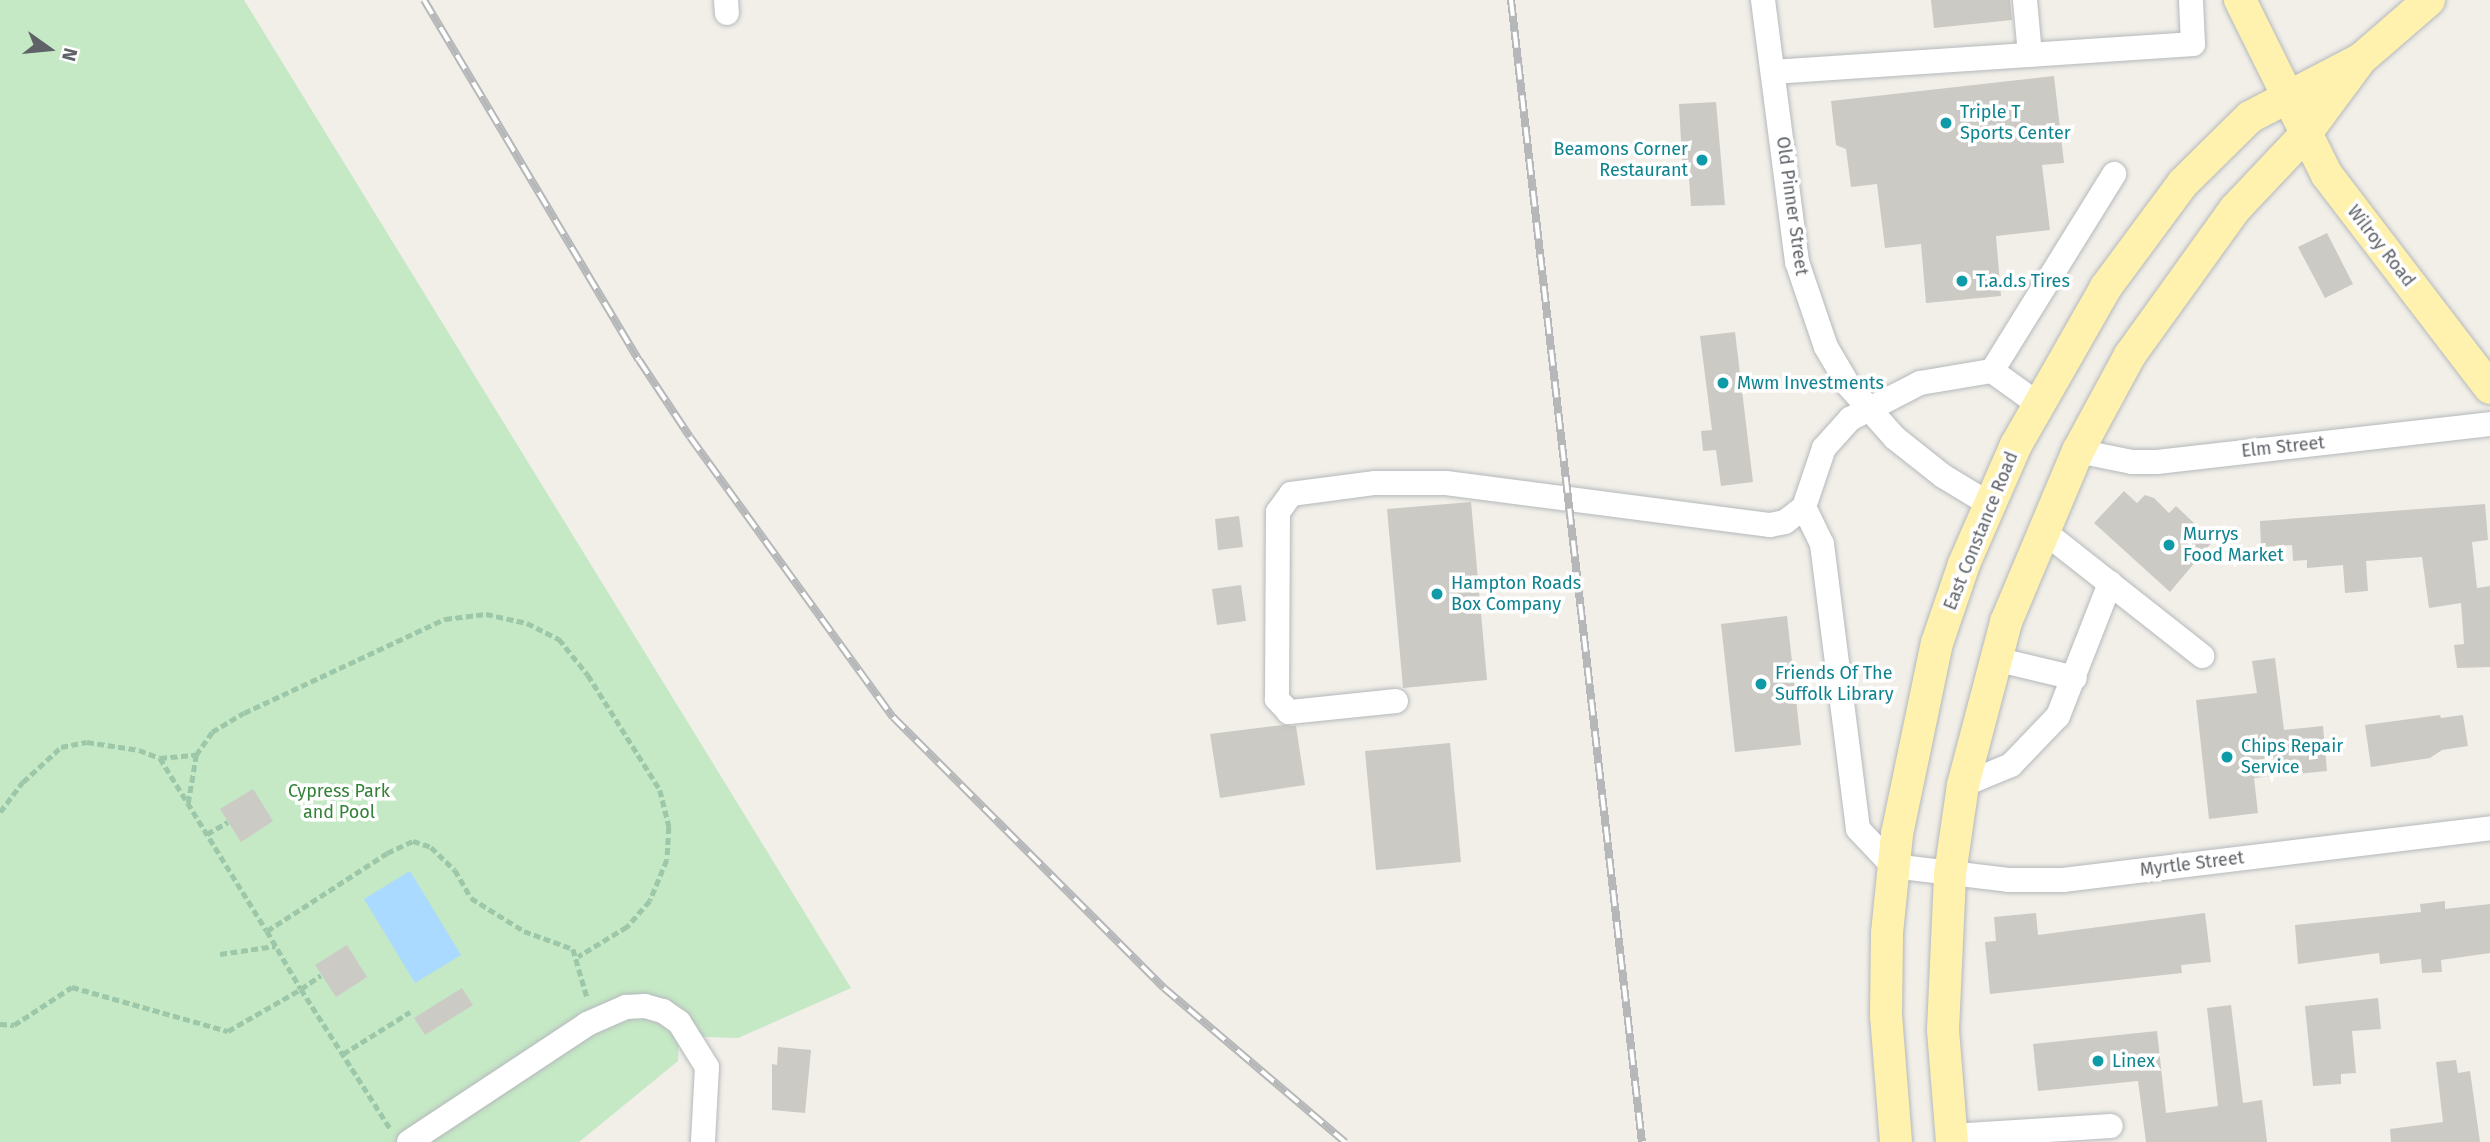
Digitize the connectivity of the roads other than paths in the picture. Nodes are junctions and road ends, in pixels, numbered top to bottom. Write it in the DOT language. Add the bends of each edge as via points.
graph roads {
  1 [pos="1763,0"];
  2 [pos="2025,0"];
  3 [pos="2191,0"];
  4 [pos="2240,0"];
  5 [pos="2429,0"];
  6 [pos="2030,55"];
  7 [pos="2361,59"];
  8 [pos="1773,72"];
  9 [pos="2284,97"];
  10 [pos="2304,136"];
  11 [pos="2114,174"];
  12 [pos="1992,371"];
  13 [pos="2490,388"];
  14 [pos="2038,404"];
  15 [pos="1867,409"];
  16 [pos="2490,424"];
  17 [pos="2078,451"];
  18 [pos="1989,504"];
  19 [pos="1804,507"];
  20 [pos="2042,530"];
  21 [pos="2110,583"];
  22 [pos="2202,656"];
  23 [pos="1995,659"];
  24 [pos="2075,678"];
  25 [pos="1396,701"];
  26 [pos="1963,785"];
  27 [pos="2490,828"];
  28 [pos="1893,866"];
  29 [pos="1950,874"];
  30 [pos="2111,1126"];
  31 [pos="405,1139"];
  32 [pos="1952,1139"];
  33 [pos="703,1142"];
  34 [pos="1896,1142"];
  1 -- 8 [label="street, Old Pinner Street"];
  2 -- 6 [label="street"];
  3 -- 6 [label="street" via="2193,44"];
  4 -- 9 [label="main road, Wilroy Road"];
  5 -- 7 [label="main road, East Constance Road"];
  6 -- 8 [label="street"];
  7 -- 9 [label="main road, East Constance Road"];
  7 -- 10 [label="main road, East Constance Road"];
  8 -- 15 [label="street, Old Pinner Street" via="1797,262 1826,347"];
  9 -- 10 [label="main road, Wilroy Road"];
  9 -- 14 [label="main road, East Constance Road" via="2228,135 2183,183 2106,287"];
  10 -- 13 [label="main road, Wilroy Road" via="2327,175"];
  10 -- 17 [label="main road, East Constance Road" via="2235,209 2178,284 2130,355"];
  11 -- 12 [label="street"];
  12 -- 14 [label="street"];
  12 -- 15 [label="street" via="1920,383"];
  14 -- 18 [label="main road, East Constance Road"];
  15 -- 18 [label="street, Old Pinner Street" via="1943,476"];
  15 -- 19 [label="street" via="1843,426 1824,448"];
  16 -- 17 [label="street, Elm Street" via="2157,461 2132,462"];
  17 -- 20 [label="main road, East Constance Road"];
  18 -- 28 [label="main road, East Constance Road" via="1937,643 1917,722"];
  19 -- 25 [label="street" via="1785,522 1770,524 1446,483 1374,483 1291,494 1278,512 1277,699 1289,712"];
  19 -- 28 [label="street" via="1822,544 1858,829"];
  20 -- 21 [label="street"];
  20 -- 23 [label="main road, East Constance Road"];
  21 -- 22 [label="street"];
  21 -- 24 [label="street"];
  23 -- 24 [label="street"];
  23 -- 26 [label="main road, East Constance Road"];
  24 -- 26 [label="street" via="2058,716 2038,742 2011,765"];
  26 -- 29 [label="main road, East Constance Road"];
  27 -- 29 [label="street, Myrtle Street" via="2063,880"];
  28 -- 29 [label="street, Myrtle Street"];
  28 -- 34 [label="main road, East Constance Road" via="1886,1016"];
  29 -- 32 [label="main road, East Constance Road" via="1943,1030"];
  30 -- 32 [label="street"];
  31 -- 33 [label="street" via="625,1007 663,1011 687,1032 707,1067"];
}
